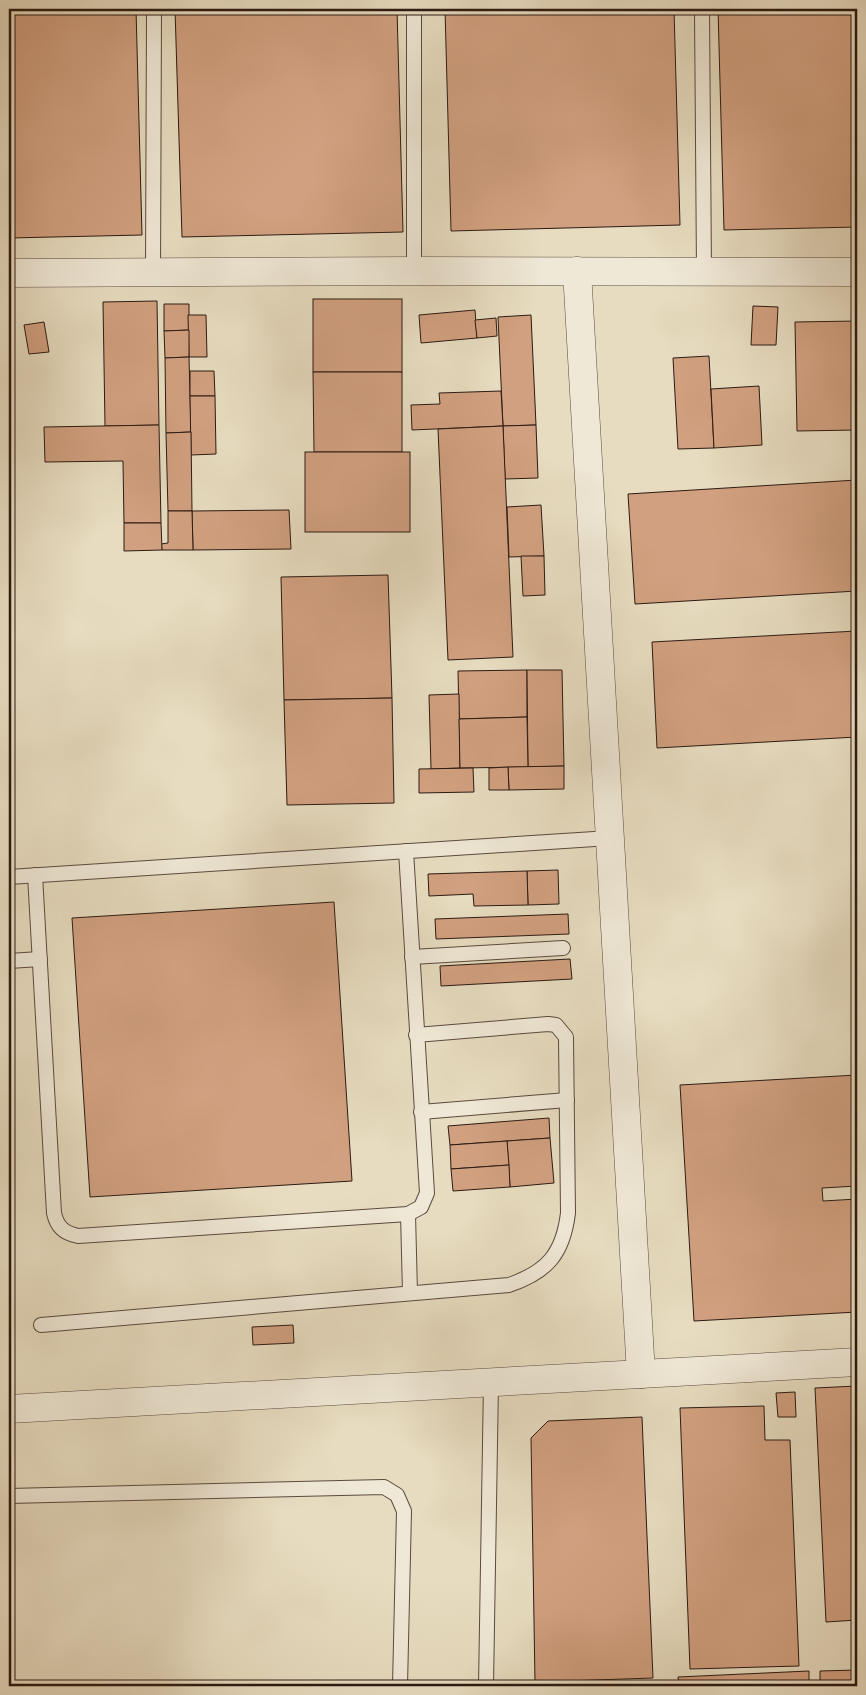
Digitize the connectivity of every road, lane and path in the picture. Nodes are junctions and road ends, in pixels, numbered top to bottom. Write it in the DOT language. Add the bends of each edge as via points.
graph roads {
  1 [pos="154,9"];
  2 [pos="414,9"];
  3 [pos="702,9"];
  4 [pos="414,271"];
  5 [pos="577,271"];
  6 [pos="704,271"];
  7 [pos="857,272"];
  8 [pos="9,273"];
  9 [pos="153,273"];
  10 [pos="610,838"];
  11 [pos="406,850"];
  12 [pos="35,875"];
  13 [pos="9,877"];
  14 [pos="563,948"];
  15 [pos="412,957"];
  16 [pos="40,958"];
  17 [pos="9,961"];
  18 [pos="416,1035"];
  19 [pos="567,1100"];
  20 [pos="421,1112"];
  21 [pos="408,1214"];
  22 [pos="410,1294"];
  23 [pos="41,1325"];
  24 [pos="857,1362"];
  25 [pos="641,1374"];
  26 [pos="491,1383"];
  27 [pos="9,1409"];
  28 [pos="9,1496"];
  29 [pos="400,1686"];
  30 [pos="486,1686"];
  1 -- 9 [label="lane"];
  2 -- 4 [label="lane"];
  3 -- 6 [label="lane"];
  4 -- 5 [label="street"];
  4 -- 9 [label="street"];
  5 -- 6 [label="street"];
  5 -- 10 [label="street"];
  6 -- 7 [label="street"];
  8 -- 9 [label="street"];
  10 -- 11 [label="lane"];
  10 -- 25 [label="street"];
  11 -- 12 [label="lane"];
  11 -- 15 [label="lane"];
  12 -- 13 [label="lane"];
  12 -- 16 [label="lane"];
  14 -- 15 [label="lane"];
  15 -- 18 [label="lane"];
  16 -- 17 [label="lane"];
  16 -- 21 [label="lane" via="54,1213 61,1229 78,1236"];
  18 -- 19 [label="lane" via="556,1025 562,1030 567,1044"];
  18 -- 20 [label="lane"];
  19 -- 20 [label="lane"];
  19 -- 22 [label="lane" via="568,1220 557,1252 544,1267 509,1286"];
  20 -- 21 [label="lane" via="427,1193 421,1207"];
  21 -- 22 [label="lane"];
  22 -- 23 [label="lane"];
  24 -- 25 [label="street"];
  25 -- 26 [label="street"];
  26 -- 27 [label="street"];
  26 -- 30 [label="lane"];
  28 -- 29 [label="lane" via="384,1487 396,1495 404,1511"];
}
